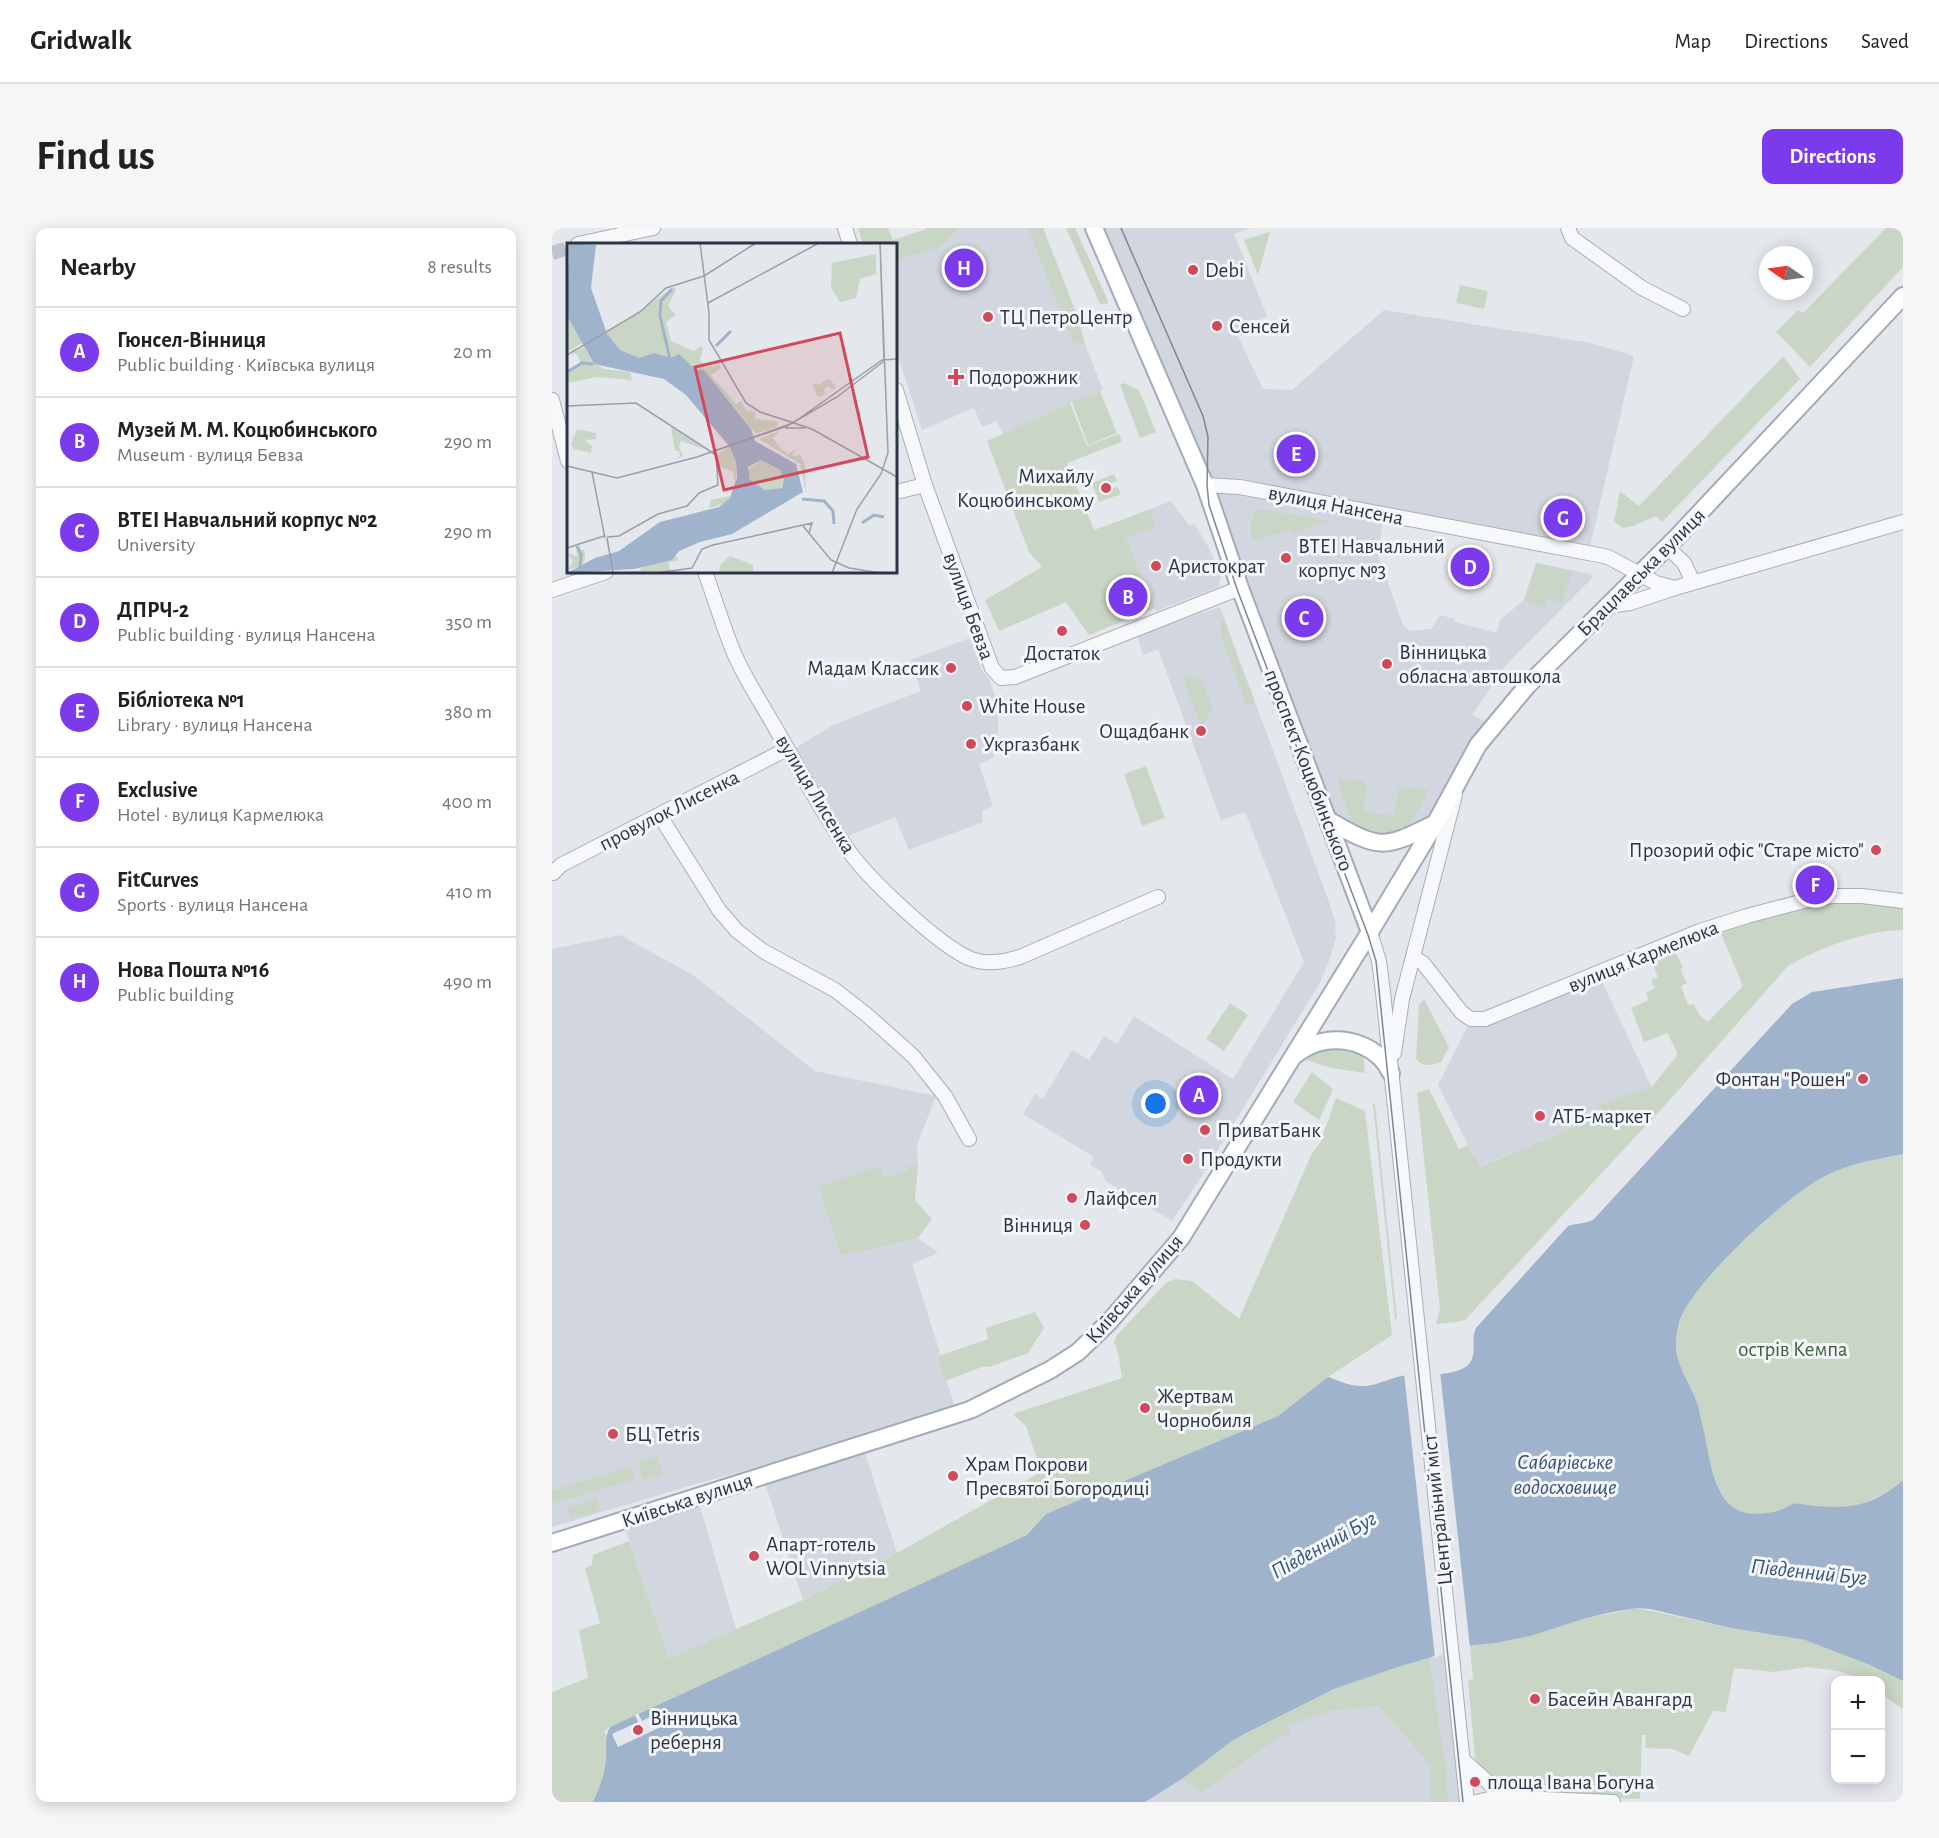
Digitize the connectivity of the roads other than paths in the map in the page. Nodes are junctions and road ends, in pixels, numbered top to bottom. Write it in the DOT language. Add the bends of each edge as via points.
graph roads {
  1 [pos="653,228"];
  2 [pos="845,228"];
  3 [pos="1094,228"];
  4 [pos="1568,228"];
  5 [pos="583,243"];
  6 [pos="850,243"];
  7 [pos="1903,296"];
  8 [pos="1683,309"];
  9 [pos="897,393"];
  10 [pos="552,400"];
  11 [pos="567,457"];
  12 [pos="925,484"];
  13 [pos="1205,485"];
  14 [pos="897,492"];
  15 [pos="1903,522"];
  16 [pos="1667,547"];
  17 [pos="598,573"];
  18 [pos="705,573"];
  19 [pos="1640,574"];
  20 [pos="1693,582"];
  21 [pos="1240,588"];
  22 [pos="1675,588"];
  23 [pos="552,590"];
  24 [pos="1608,606"];
  25 [pos="787,749"];
  26 [pos="1460,777"];
  27 [pos="660,816"];
  28 [pos="1328,820"];
  29 [pos="1435,824"];
  30 [pos="553,873"];
  31 [pos="1158,897"];
  32 [pos="1903,902"];
  33 [pos="1370,932"];
  34 [pos="1413,957"];
  35 [pos="1294,1055"];
  36 [pos="1391,1073"];
  37 [pos="969,1139"];
  38 [pos="1418,1340"];
  39 [pos="552,1543"];
  40 [pos="1463,1760"];
  41 [pos="1513,1800"];
  42 [pos="1467,1802"];
  43 [pos="1476,1802"];
  44 [pos="1613,1802"];
  1 -- 5 [label="street"];
  2 -- 6 [label="street"];
  3 -- 13 [label="main road, проспект Коцюбинського"];
  4 -- 8 [label="street" via="1572,238 1642,288"];
  7 -- 16 [label="main road, Брацлавська вулиця"];
  9 -- 12 [label="street, вулиця Бевза"];
  10 -- 11 [label="street"];
  12 -- 14 [label="street"];
  12 -- 21 [label="street, вулиця Бевза" via="992,668 1002,678 1016,677"];
  13 -- 19 [label="street, вулиця Нансена" via="1247,489 1604,556"];
  13 -- 21 [label="main road, проспект Коцюбинського"];
  15 -- 20 [label="street"];
  16 -- 19 [label="main road, Брацлавська вулиця"];
  16 -- 20 [label="street" via="1684,563"];
  17 -- 23 [label="street"];
  18 -- 25 [label="street, вулиця Лисенка" via="735,655"];
  19 -- 22 [label="street, вулиця Нансена"];
  19 -- 24 [label="main road, Брацлавська вулиця"];
  20 -- 22 [label="street"];
  21 -- 28 [label="main road, проспект Коцюбинського"];
  22 -- 24 [label="street"];
  24 -- 26 [label="main road, Брацлавська вулиця" via="1527,686 1478,745"];
  25 -- 27 [label="street, провулок Лисенка"];
  25 -- 31 [label="street, вулиця Лисенка" via="847,849 873,880 929,931 973,959 1006,962"];
  26 -- 29 [label="main road, Брацлавська вулиця"];
  26 -- 34 [label="street"];
  27 -- 30 [label="street, провулок Лисенка" via="561,865"];
  27 -- 37 [label="street" via="736,931 763,951 835,990 913,1056 945,1096"];
  28 -- 29 [label="main road" via="1367,841 1389,844"];
  28 -- 33 [label="main road, проспект Коцюбинського"];
  29 -- 33 [label="main road, Брацлавська вулиця"];
  32 -- 34 [label="street, вулиця Кармелюка" via="1832,896 1747,916 1700,931 1485,1019 1471,1019 1462,1013 1423,963"];
  33 -- 35 [label="main road, Київська вулиця"];
  33 -- 36 [label="street, проспект Коцюбинського" via="1379,961"];
  34 -- 36 [label="street"];
  35 -- 36 [label="main road" via="1321,1042 1352,1042 1371,1049"];
  35 -- 39 [label="main road, Київська вулиця" via="1181,1238 1078,1352 970,1410"];
  36 -- 38 [label="street, проспект Коцюбинського"];
  38 -- 40 [label="street, Центральний міст"];
  40 -- 41 [label="street"];
  40 -- 42 [label="street, Центральний міст"];
  41 -- 43 [label="street" via="1493,1798"];
  41 -- 44 [label="street"];
}
